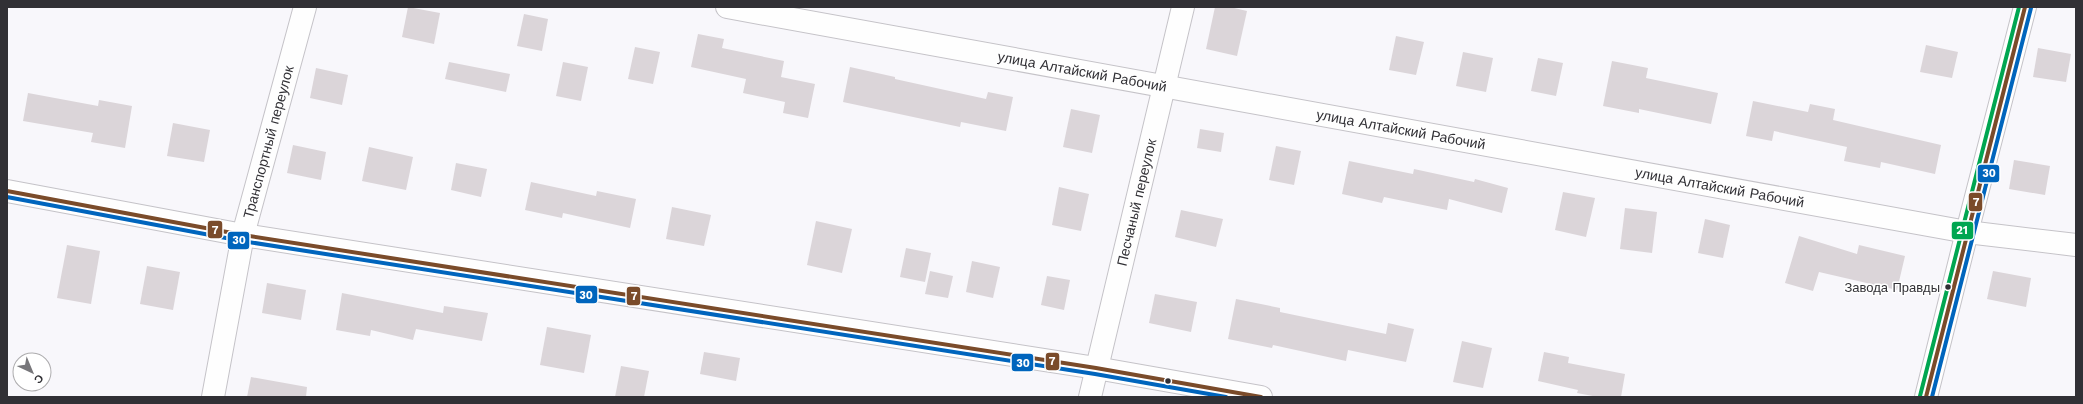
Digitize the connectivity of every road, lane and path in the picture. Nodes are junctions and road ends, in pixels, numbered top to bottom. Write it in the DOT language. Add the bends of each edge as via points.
graph roads {
  1 [pos="305,7"];
  2 [pos="726,7"];
  3 [pos="1183,7"];
  4 [pos="2025,7"];
  5 [pos="1164,87"];
  6 [pos="7,190"];
  7 [pos="1966,232"];
  8 [pos="243,236"];
  9 [pos="2076,245"];
  10 [pos="1096,368"];
  11 [pos="213,397"];
  12 [pos="1090,397"];
  13 [pos="1261,397"];
  14 [pos="1926,397"];
  1 -- 8 [label="street, Транспортный переулок"];
  2 -- 5 [label="street, улица Алтайский Рабочий"];
  3 -- 5 [label="street, Песчаный переулок"];
  4 -- 7 [label="street"];
  5 -- 7 [label="street, улица Алтайский Рабочий"];
  5 -- 10 [label="street, Песчаный переулок"];
  6 -- 8 [label="street"];
  7 -- 9 [label="street, улица Алтайский Рабочий"];
  7 -- 14 [label="street"];
  8 -- 10 [label="street"];
  8 -- 11 [label="street, Транспортный переулок"];
  10 -- 12 [label="street, Песчаный переулок"];
  10 -- 13 [label="street"];
}
